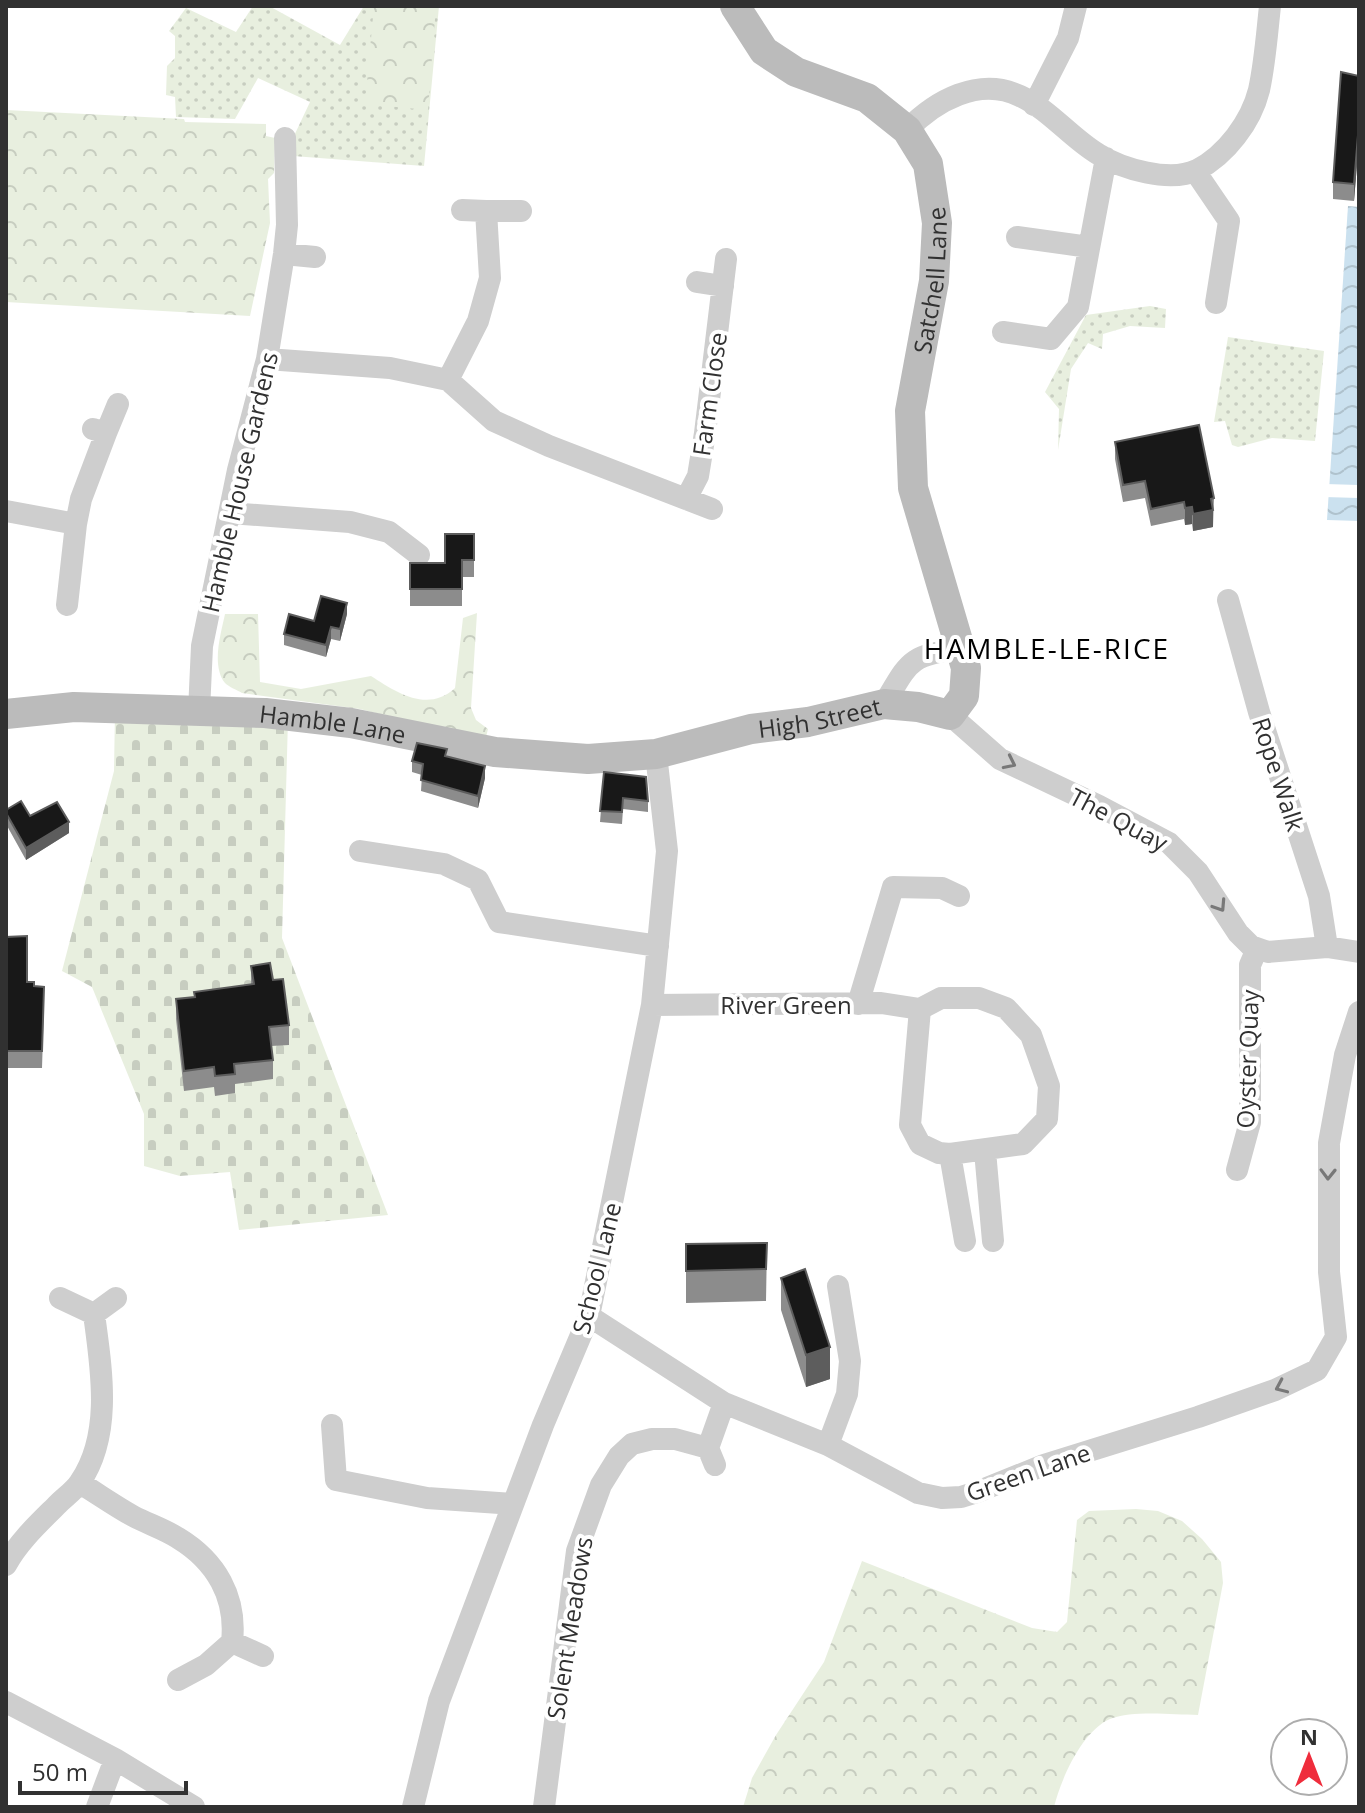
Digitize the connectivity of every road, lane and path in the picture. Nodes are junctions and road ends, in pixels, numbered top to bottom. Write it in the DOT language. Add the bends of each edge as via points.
graph roads {
  1 [pos="735,6"];
  2 [pos="1076,6"];
  3 [pos="1270,6"];
  4 [pos="1034,105"];
  5 [pos="907,130"];
  6 [pos="285,138"];
  7 [pos="1106,158"];
  8 [pos="1195,171"];
  9 [pos="462,210"];
  10 [pos="486,211"];
  11 [pos="521,211"];
  12 [pos="1017,237"];
  13 [pos="1089,247"];
  14 [pos="284,254"];
  15 [pos="315,257"];
  16 [pos="726,259"];
  17 [pos="697,282"];
  18 [pos="723,286"];
  19 [pos="1216,303"];
  20 [pos="1003,332"];
  21 [pos="267,359"];
  22 [pos="448,380"];
  23 [pos="118,404"];
  24 [pos="686,499"];
  25 [pos="712,509"];
  26 [pos="6,511"];
  27 [pos="230,513"];
  28 [pos="76,524"];
  29 [pos="419,555"];
  30 [pos="1228,600"];
  31 [pos="67,605"];
  32 [pos="961,648"];
  33 [pos="884,704"];
  34 [pos="199,711"];
  35 [pos="6,714"];
  36 [pos="950,715"];
  37 [pos="656,754"];
  38 [pos="360,851"];
  39 [pos="959,896"];
  40 [pos="658,946"];
  41 [pos="1327,947"];
  42 [pos="1257,949"];
  43 [pos="1359,952"];
  44 [pos="858,1004"];
  45 [pos="652,1005"];
  46 [pos="920,1009"];
  47 [pos="1359,1012"];
  48 [pos="985,1151"];
  49 [pos="950,1154"];
  50 [pos="1237,1170"];
  51 [pos="965,1241"];
  52 [pos="993,1241"];
  53 [pos="838,1286"];
  54 [pos="60,1298"];
  55 [pos="116,1298"];
  56 [pos="94,1314"];
  57 [pos="589,1316"];
  58 [pos="724,1403"];
  59 [pos="332,1425"];
  60 [pos="828,1445"];
  61 [pos="80,1483"];
  62 [pos="513,1504"];
  63 [pos="8,1558"];
  64 [pos="232,1642"];
  65 [pos="263,1656"];
  66 [pos="178,1680"];
  67 [pos="6,1702"];
  68 [pos="115,1759"];
  69 [pos="97,1807"];
  70 [pos="194,1807"];
  71 [pos="413,1807"];
  72 [pos="544,1807"];
  1 -- 5 [label="main road, Satchell Lane" via="764,51 796,72 867,98"];
  2 -- 4 [label="street" via="1068,38"];
  3 -- 8 [label="street" via="1258,91 1245,124"];
  4 -- 5 [label="street" via="1019,95 985,89 953,95"];
  4 -- 7 [label="street"];
  5 -- 32 [label="main road, Satchell Lane" via="928,164 937,223 934,281 910,411 913,488"];
  6 -- 14 [label="street, Hamble House Gardens"];
  7 -- 8 [label="street" via="1162,176"];
  7 -- 13 [label="street"];
  8 -- 19 [label="street" via="1229,221"];
  9 -- 10 [label="street"];
  10 -- 11 [label="street"];
  10 -- 22 [label="street" via="490,278 478,321"];
  12 -- 13 [label="street"];
  13 -- 20 [label="street" via="1078,307 1051,339"];
  14 -- 15 [label="street"];
  14 -- 21 [label="street, Hamble House Gardens"];
  16 -- 18 [label="street, Farm Close"];
  17 -- 18 [label="street"];
  18 -- 24 [label="street, Farm Close" via="698,476"];
  21 -- 22 [label="street" via="390,368"];
  21 -- 27 [label="street, Hamble House Gardens"];
  22 -- 24 [label="street" via="494,421 543,452"];
  23 -- 28 [label="street" via="100,431"];
  24 -- 25 [label="street"];
  26 -- 28 [label="street"];
  27 -- 29 [label="street" via="350,522 389,532"];
  27 -- 34 [label="street, Hamble House Gardens" via="202,646"];
  28 -- 31 [label="street"];
  30 -- 41 [label="street, Rope Walk" via="1319,896"];
  32 -- 33 [label="street, High Street" via="926,654 907,665"];
  32 -- 36 [label="main road, Satchell Lane" via="967,678 964,696"];
  33 -- 36 [label="main road"];
  33 -- 37 [label="main road, High Street" via="751,729"];
  34 -- 35 [label="main road, Hamble Lane" via="74,707"];
  34 -- 37 [label="main road, Hamble Lane" via="351,723 526,755 588,759"];
  36 -- 42 [label="street, The Quay, one-way" via="1000,759 1169,843 1198,872 1245,942"];
  37 -- 40 [label="street, School Lane" via="667,851"];
  38 -- 40 [label="street" via="444,864 478,880 499,922"];
  39 -- 44 [label="street" via="942,888 893,887"];
  40 -- 45 [label="street, School Lane"];
  41 -- 42 [label="street"];
  41 -- 43 [label="street"];
  42 -- 50 [label="street, Oyster Quay" via="1250,965 1250,1122"];
  44 -- 45 [label="street, River Green"];
  44 -- 46 [label="street, River Green"];
  45 -- 57 [label="street, School Lane"];
  46 -- 48 [label="street, River Green" via="941,998 979,998 1006,1008 1031,1035 1049,1086 1047,1119 1023,1144"];
  46 -- 49 [label="street" via="910,1125 920,1144"];
  47 -- 60 [label="street, Green Lane, one-way" via="1345,1055 1328,1156 1329,1272 1336,1337 1317,1370 1275,1390 961,1497 918,1493"];
  48 -- 49 [label="street, River Green"];
  48 -- 52 [label="street"];
  49 -- 51 [label="street"];
  53 -- 60 [label="street" via="850,1361 847,1394"];
  54 -- 56 [label="street"];
  55 -- 56 [label="street"];
  56 -- 61 [label="street" via="103,1409 96,1447"];
  57 -- 58 [label="street, Green Lane"];
  57 -- 62 [label="street, School Lane"];
  58 -- 60 [label="street, Green Lane"];
  58 -- 72 [label="street, Solent Meadows" via="711,1456 675,1439 632,1444 601,1485 577,1551"];
  59 -- 62 [label="street" via="336,1480 427,1498"];
  61 -- 63 [label="street"];
  61 -- 64 [label="street" via="179,1538 212,1564 230,1599"];
  62 -- 71 [label="street, School Lane" via="439,1701"];
  64 -- 65 [label="street"];
  64 -- 66 [label="street"];
  67 -- 68 [label="street"];
  68 -- 69 [label="street"];
  68 -- 70 [label="street"];
}
